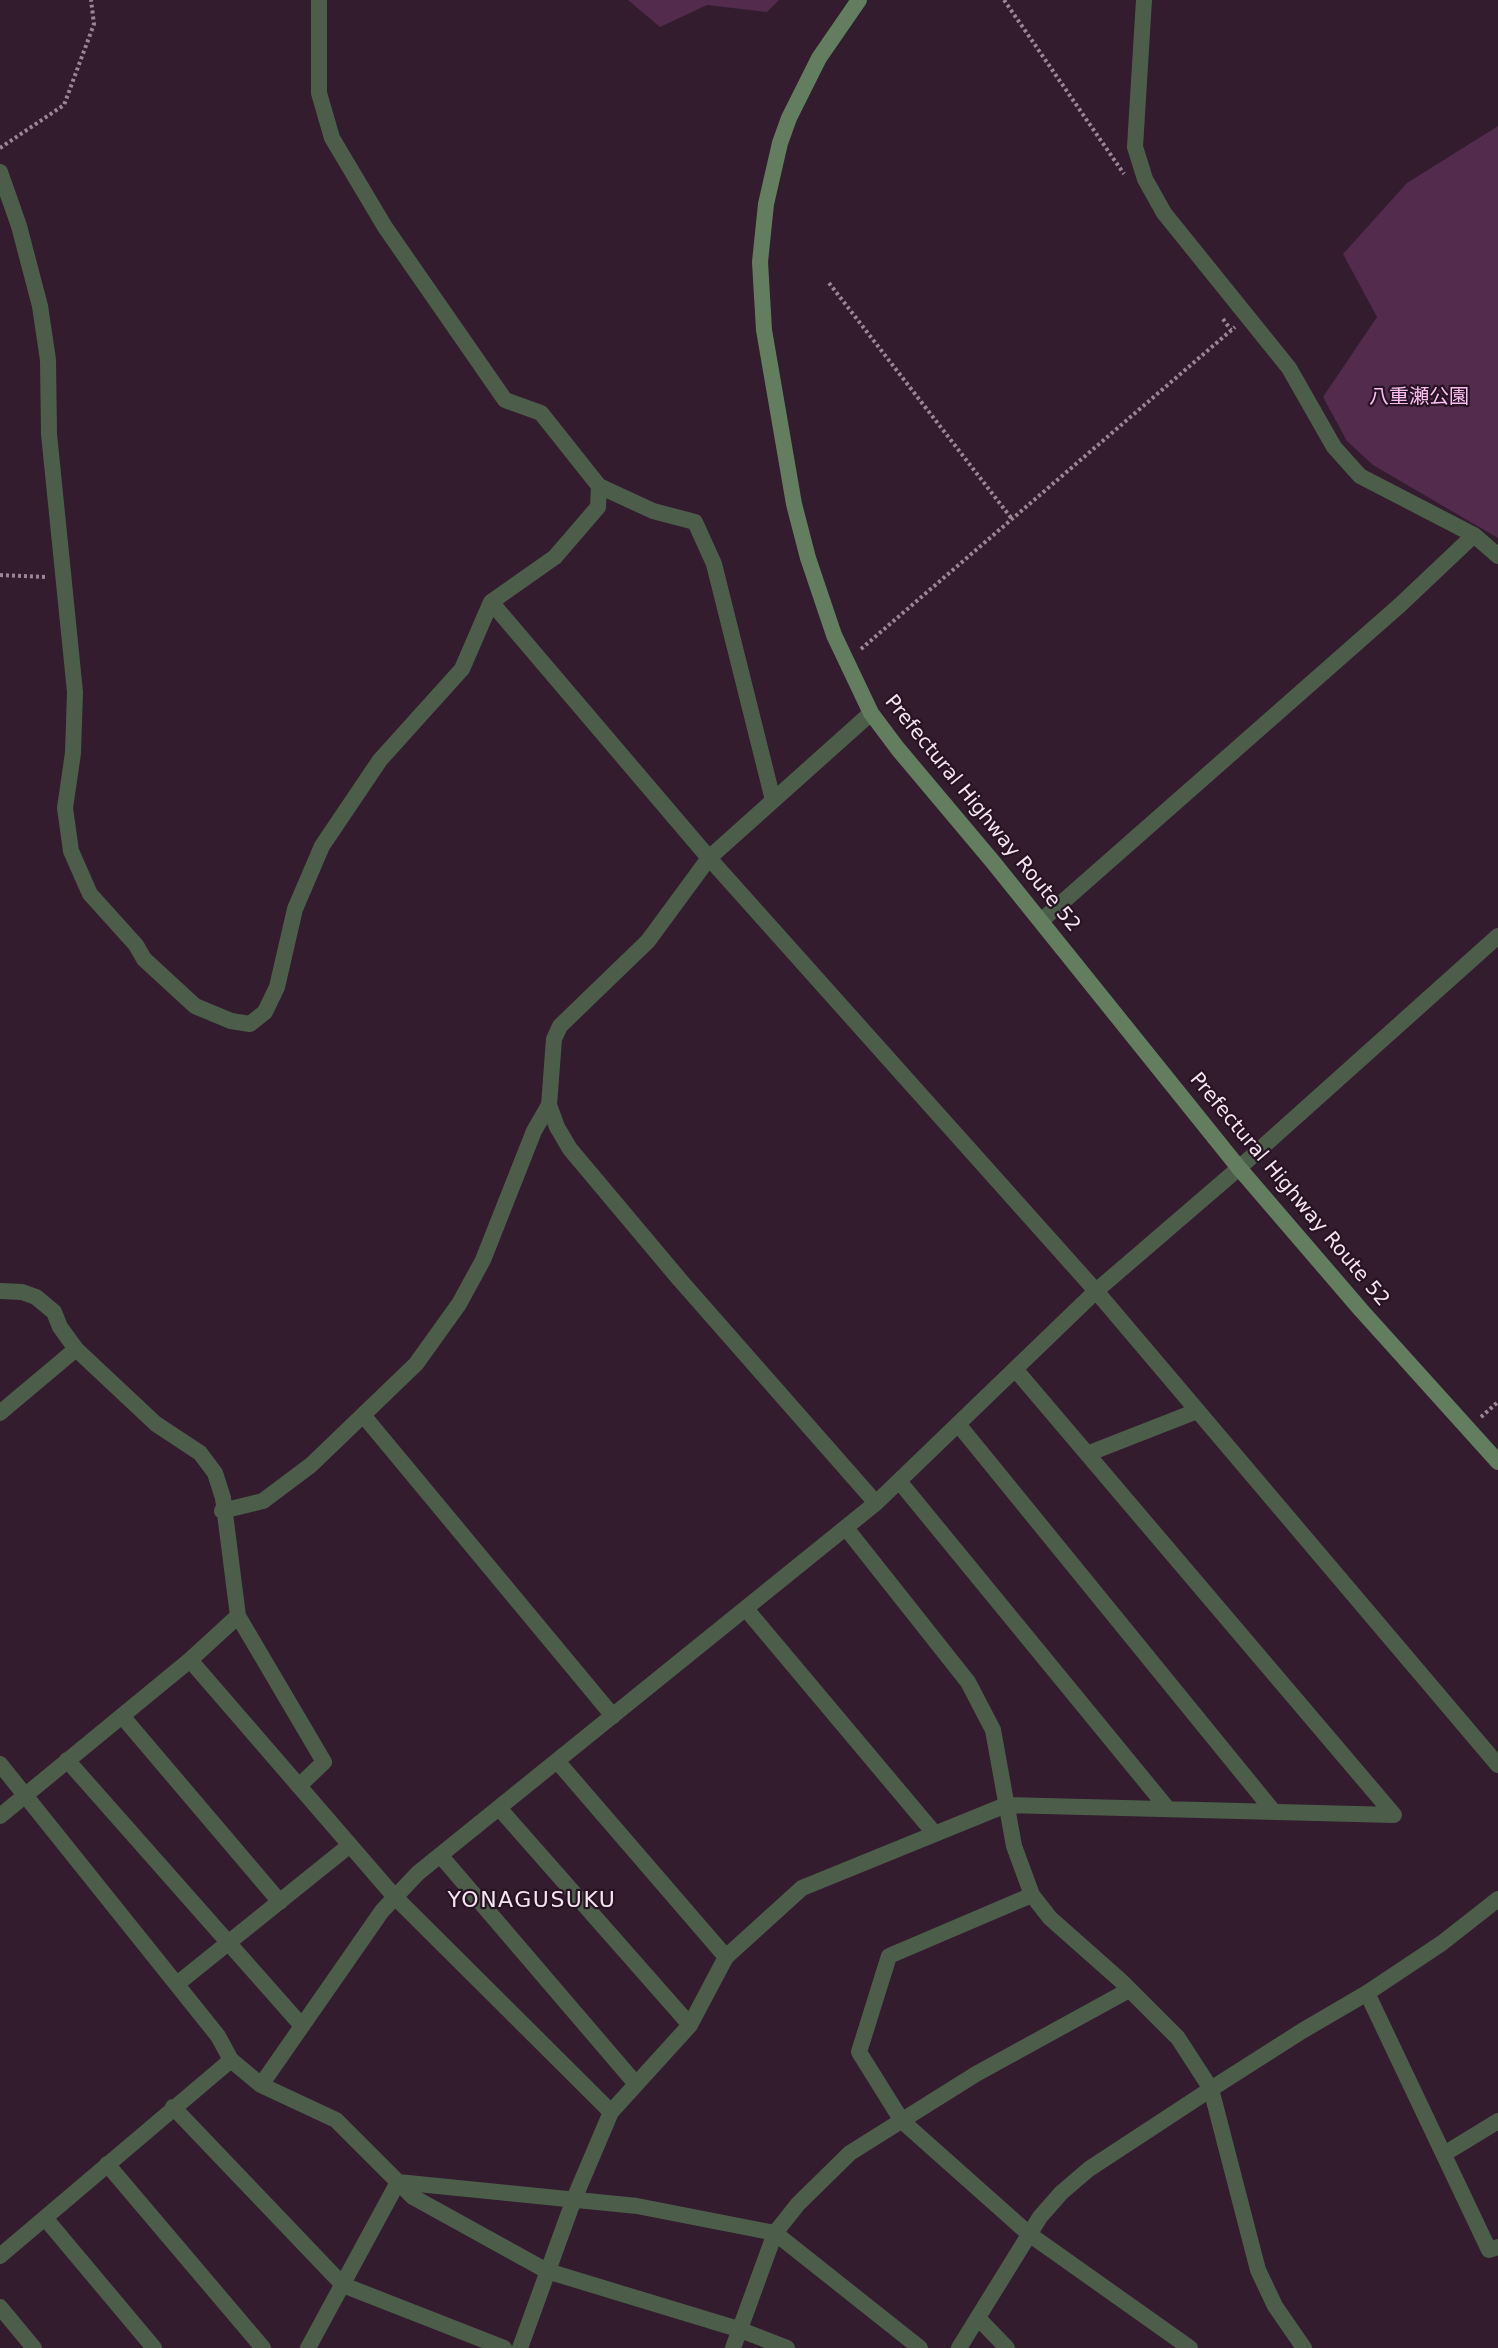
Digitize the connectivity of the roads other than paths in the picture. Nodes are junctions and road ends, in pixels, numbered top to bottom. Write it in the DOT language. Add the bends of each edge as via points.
graph roads {
  1 [pos="319,0"];
  2 [pos="859,0"];
  3 [pos="1144,0"];
  4 [pos="0,172"];
  5 [pos="598,486"];
  6 [pos="1474,535"];
  7 [pos="1498,556"];
  8 [pos="491,602"];
  9 [pos="871,713"];
  10 [pos="773,800"];
  11 [pos="709,858"];
  12 [pos="1041,921"];
  13 [pos="1498,936"];
  14 [pos="549,1106"];
  15 [pos="1239,1168"];
  16 [pos="0,1291"];
  17 [pos="1095,1291"];
  18 [pos="76,1349"];
  19 [pos="1015,1369"];
  20 [pos="1197,1411"];
  21 [pos="0,1413"];
  22 [pos="363,1415"];
  23 [pos="958,1424"];
  24 [pos="1087,1454"];
  25 [pos="1498,1462"];
  26 [pos="899,1481"];
  27 [pos="876,1503"];
  28 [pos="222,1511"];
  29 [pos="846,1528"];
  30 [pos="746,1609"];
  31 [pos="238,1616"];
  32 [pos="190,1660"];
  33 [pos="122,1716"];
  34 [pos="613,1716"];
  35 [pos="67,1760"];
  36 [pos="557,1761"];
  37 [pos="0,1764"];
  38 [pos="1498,1765"];
  39 [pos="299,1786"];
  40 [pos="25,1795"];
  41 [pos="1006,1805"];
  42 [pos="499,1808"];
  43 [pos="1168,1809"];
  44 [pos="1274,1812"];
  45 [pos="0,1816"];
  46 [pos="935,1834"];
  47 [pos="350,1845"];
  48 [pos="440,1855"];
  49 [pos="1032,1895"];
  50 [pos="394,1896"];
  51 [pos="1498,1899"];
  52 [pos="280,1902"];
  53 [pos="229,1943"];
  54 [pos="726,1957"];
  55 [pos="177,1984"];
  56 [pos="1129,1990"];
  57 [pos="1367,1993"];
  58 [pos="690,2025"];
  59 [pos="302,2026"];
  60 [pos="231,2060"];
  61 [pos="636,2084"];
  62 [pos="261,2085"];
  63 [pos="1211,2089"];
  64 [pos="173,2107"];
  65 [pos="611,2112"];
  66 [pos="902,2121"];
  67 [pos="1498,2121"];
  68 [pos="1444,2154"];
  69 [pos="107,2164"];
  70 [pos="398,2182"];
  71 [pos="574,2199"];
  72 [pos="45,2218"];
  73 [pos="775,2233"];
  74 [pos="1029,2234"];
  75 [pos="1498,2247"];
  76 [pos="0,2256"];
  77 [pos="547,2271"];
  78 [pos="343,2285"];
  79 [pos="0,2307"];
  80 [pos="978,2318"];
  81 [pos="738,2329"];
  82 [pos="34,2348"];
  83 [pos="154,2348"];
  84 [pos="262,2348"];
  85 [pos="308,2348"];
  86 [pos="504,2348"];
  87 [pos="520,2348"];
  88 [pos="732,2348"];
  89 [pos="787,2348"];
  90 [pos="920,2348"];
  91 [pos="959,2348"];
  92 [pos="1007,2348"];
  93 [pos="1190,2348"];
  94 [pos="1304,2348"];
  1 -- 5 [label="street" via="319,93 332,138 386,227 505,400 541,413"];
  2 -- 9 [label="main road, Prefectural Highway Route 52" via="819,57 789,118 766,204 760,262 764,330 794,504 821,600"];
  3 -- 6 [label="street" via="1136,138 1145,178 1164,213 1289,368 1334,447 1360,476"];
  4 -- 8 [label="street" via="40,306 48,360 49,434 75,692 73,753 65,808 71,851 90,894 144,959 195,1006 231,1021 250,1024 265,1012 278,987 295,909 322,846 380,760 462,669"];
  5 -- 8 [label="street" via="598,507 555,557"];
  5 -- 10 [label="street" via="653,511 695,522 714,564"];
  6 -- 7 [label="street"];
  6 -- 12 [label="street" via="1400,605"];
  8 -- 11 [label="street"];
  9 -- 10 [label="street"];
  9 -- 12 [label="main road, Prefectural Highway Route 52"];
  10 -- 11 [label="street"];
  11 -- 14 [label="street" via="648,941 560,1026 554,1039"];
  11 -- 17 [label="street"];
  12 -- 15 [label="main road, Prefectural Highway Route 52"];
  13 -- 15 [label="street"];
  14 -- 22 [label="street" via="534,1131 483,1260 459,1304 416,1364"];
  14 -- 27 [label="street" via="570,1149"];
  15 -- 17 [label="street"];
  15 -- 25 [label="main road, Prefectural Highway Route 52"];
  16 -- 18 [label="street" via="36,1297 54,1312"];
  17 -- 19 [label="street"];
  17 -- 20 [label="street"];
  18 -- 21 [label="street"];
  18 -- 28 [label="street" via="156,1424 200,1453 215,1473"];
  19 -- 23 [label="street"];
  19 -- 24 [label="street"];
  20 -- 24 [label="street"];
  20 -- 38 [label="street"];
  22 -- 28 [label="street" via="311,1466 263,1501"];
  22 -- 34 [label="street"];
  23 -- 26 [label="street"];
  23 -- 44 [label="street"];
  24 -- 44 [label="street" via="1394,1815"];
  26 -- 27 [label="street"];
  26 -- 43 [label="street"];
  27 -- 29 [label="street"];
  28 -- 31 [label="street"];
  29 -- 30 [label="street"];
  29 -- 41 [label="street" via="968,1682 993,1730"];
  30 -- 34 [label="street"];
  30 -- 46 [label="street"];
  31 -- 32 [label="street"];
  31 -- 39 [label="street" via="324,1762"];
  32 -- 33 [label="street"];
  32 -- 39 [label="street"];
  33 -- 35 [label="street"];
  33 -- 52 [label="street"];
  34 -- 36 [label="street"];
  35 -- 40 [label="street"];
  35 -- 53 [label="street"];
  36 -- 42 [label="street"];
  36 -- 54 [label="street"];
  37 -- 40 [label="street"];
  39 -- 47 [label="street"];
  40 -- 45 [label="street"];
  40 -- 55 [label="street"];
  41 -- 43 [label="street"];
  41 -- 46 [label="street"];
  41 -- 49 [label="street" via="1014,1846"];
  42 -- 48 [label="street"];
  42 -- 58 [label="street"];
  43 -- 44 [label="street"];
  46 -- 54 [label="street" via="802,1888"];
  47 -- 50 [label="street"];
  47 -- 52 [label="street"];
  48 -- 50 [label="street"];
  48 -- 61 [label="street"];
  49 -- 56 [label="street" via="1050,1918"];
  49 -- 66 [label="street" via="889,1956 859,2052"];
  50 -- 59 [label="street"];
  50 -- 65 [label="street"];
  51 -- 57 [label="street" via="1442,1943"];
  52 -- 53 [label="street"];
  53 -- 55 [label="street"];
  53 -- 59 [label="street"];
  54 -- 58 [label="street"];
  55 -- 60 [label="street" via="218,2036"];
  56 -- 63 [label="street" via="1178,2038"];
  56 -- 66 [label="street" via="976,2074"];
  57 -- 63 [label="street"];
  57 -- 68 [label="street"];
  58 -- 61 [label="street"];
  59 -- 62 [label="street"];
  60 -- 62 [label="street"];
  60 -- 64 [label="street"];
  61 -- 65 [label="street"];
  62 -- 70 [label="street" via="336,2120"];
  63 -- 74 [label="street" via="1089,2169 1061,2193"];
  63 -- 94 [label="street" via="1258,2270 1275,2306"];
  64 -- 69 [label="street"];
  64 -- 78 [label="street"];
  65 -- 71 [label="street"];
  66 -- 73 [label="street" via="850,2153 798,2204"];
  66 -- 74 [label="street"];
  67 -- 68 [label="street"];
  68 -- 75 [label="street" via="1489,2250"];
  69 -- 72 [label="street"];
  69 -- 84 [label="street"];
  70 -- 71 [label="street"];
  70 -- 77 [label="street" via="426,2206"];
  70 -- 78 [label="street"];
  71 -- 73 [label="street" via="637,2206"];
  71 -- 77 [label="street"];
  72 -- 76 [label="street"];
  72 -- 83 [label="street"];
  73 -- 81 [label="street"];
  73 -- 90 [label="street"];
  74 -- 80 [label="street"];
  74 -- 93 [label="street"];
  77 -- 81 [label="street"];
  77 -- 87 [label="street"];
  78 -- 85 [label="street"];
  78 -- 86 [label="street"];
  79 -- 82 [label="street"];
  80 -- 91 [label="street"];
  80 -- 92 [label="street"];
  81 -- 88 [label="street"];
  81 -- 89 [label="street"];
}
